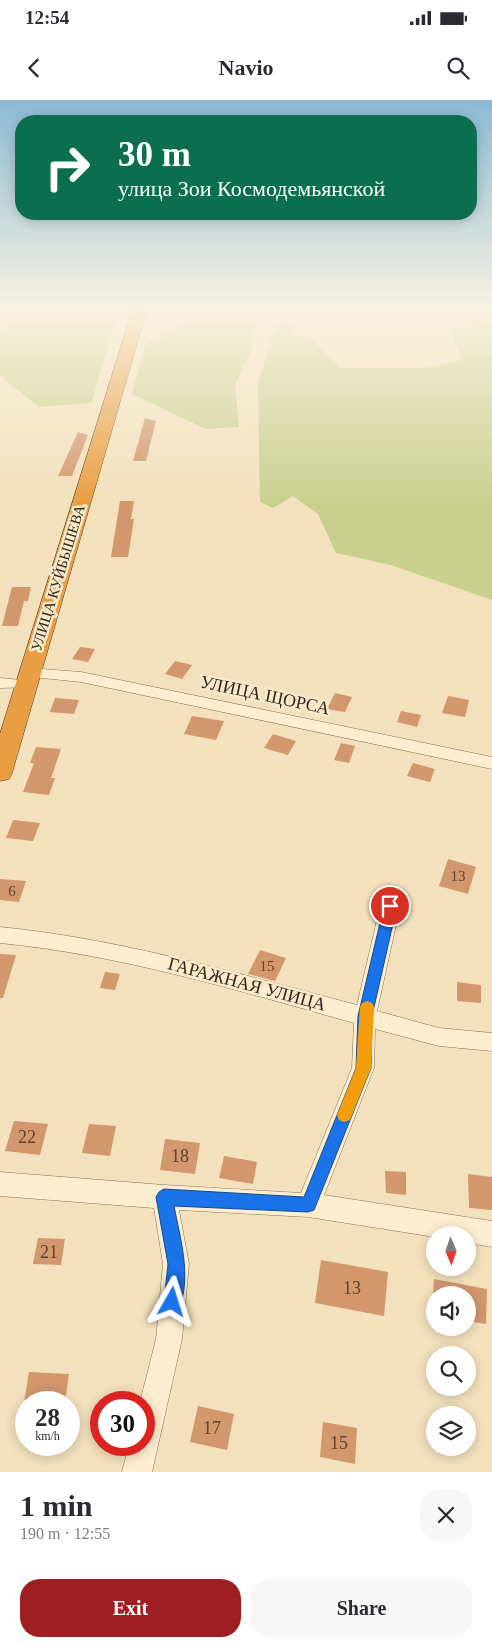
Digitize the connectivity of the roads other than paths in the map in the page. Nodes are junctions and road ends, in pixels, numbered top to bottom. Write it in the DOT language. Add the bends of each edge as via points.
graph roads {
  1 [pos="121,373"];
  2 [pos="28,679"];
  3 [pos="0,683"];
  4 [pos="492,763"];
  5 [pos="0,773"];
  6 [pos="390,906"];
  7 [pos="0,935"];
  8 [pos="365,1016"];
  9 [pos="492,1042"];
  10 [pos="0,1184"];
  11 [pos="164,1197"];
  12 [pos="308,1205"];
  13 [pos="492,1234"];
  14 [pos="155,1396"];
  15 [pos="140,1456"];
  16 [pos="137,1472"];
  1 -- 2 [label="highway, УЛИЦА КУЙБЫШЕВА"];
  2 -- 3 [label="street, УЛИЦА ЩОРСА"];
  2 -- 4 [label="street, УЛИЦА ЩОРСА" via="81,676"];
  2 -- 5 [label="highway, УЛИЦА КУЙБЫШЕВА"];
  6 -- 8 [label="street"];
  7 -- 8 [label="street, ГАРАЖНАЯ УЛИЦА" via="51,940 172,964"];
  8 -- 9 [label="street, ГАРАЖНАЯ УЛИЦА" via="439,1036"];
  8 -- 12 [label="street" via="363,1068"];
  10 -- 11 [label="street"];
  11 -- 12 [label="street"];
  11 -- 14 [label="street" via="176,1264 169,1339"];
  12 -- 13 [label="street"];
  15 -- 16 [label="street"];
}
